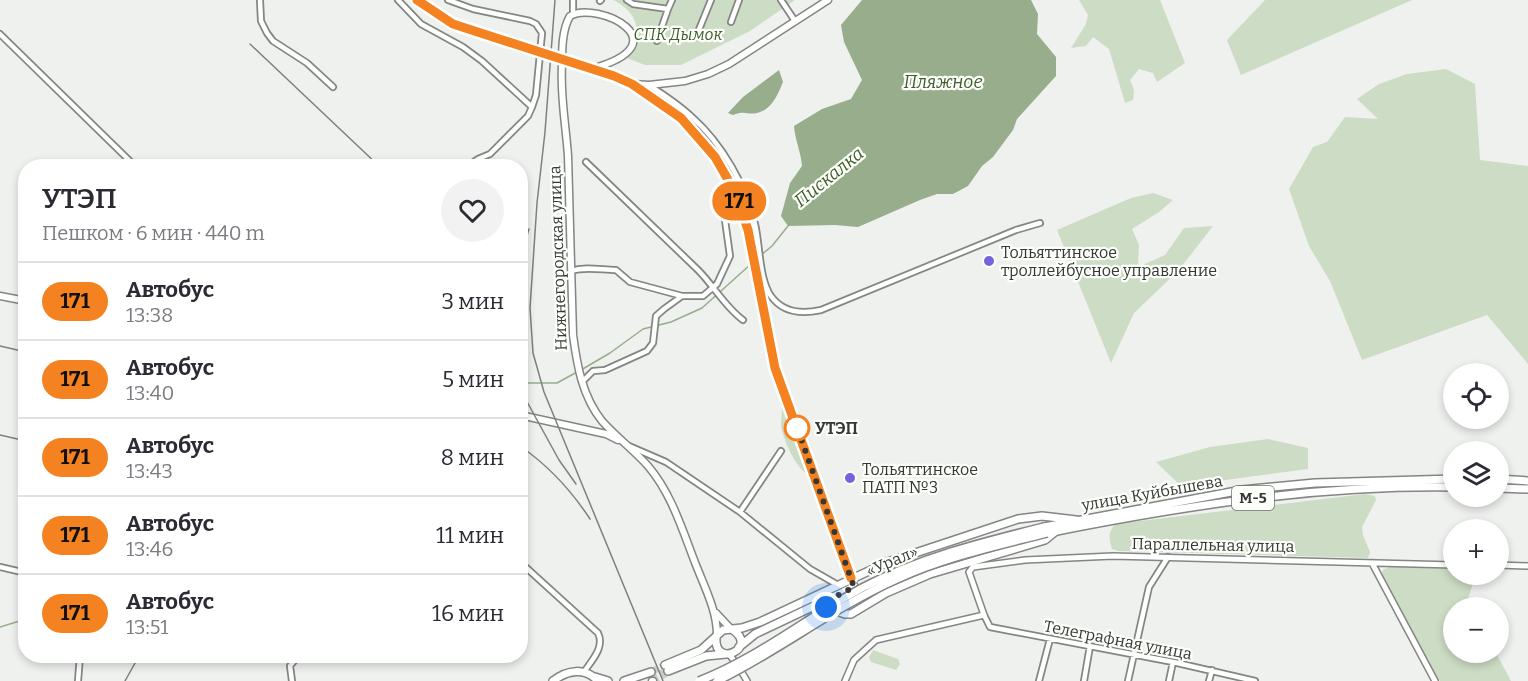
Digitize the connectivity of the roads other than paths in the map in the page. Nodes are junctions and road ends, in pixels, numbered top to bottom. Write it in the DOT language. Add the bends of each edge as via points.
graph roads {
  1 [pos="260,0"];
  2 [pos="398,0"];
  3 [pos="417,0"];
  4 [pos="448,0"];
  5 [pos="573,0"];
  6 [pos="627,0"];
  7 [pos="672,0"];
  8 [pos="711,0"];
  9 [pos="739,0"];
  10 [pos="781,0"];
  11 [pos="828,0"];
  12 [pos="581,5"];
  13 [pos="668,9"];
  14 [pos="573,11"];
  15 [pos="629,17"];
  16 [pos="795,21"];
  17 [pos="731,22"];
  18 [pos="0,34"];
  19 [pos="696,37"];
  20 [pos="657,41"];
  21 [pos="588,68"];
  22 [pos="632,84"];
  23 [pos="649,85"];
  24 [pos="333,87"];
  25 [pos="532,107"];
  26 [pos="128,159"];
  27 [pos="478,159"];
  28 [pos="586,162"];
  29 [pos="732,186"];
  30 [pos="1040,223"];
  31 [pos="571,271"];
  32 [pos="714,287"];
  33 [pos="0,296"];
  34 [pos="682,296"];
  35 [pos="18,299"];
  36 [pos="743,320"];
  37 [pos="582,382"];
  38 [pos="528,417"];
  39 [pos="624,443"];
  40 [pos="781,451"];
  41 [pos="666,462"];
  42 [pos="648,466"];
  43 [pos="1509,480"];
  44 [pos="1528,481"];
  45 [pos="1443,483"];
  46 [pos="1443,484"];
  47 [pos="1509,488"];
  48 [pos="1528,489"];
  49 [pos="740,512"];
  50 [pos="1078,520"];
  51 [pos="1046,530"];
  52 [pos="1057,531"];
  53 [pos="1168,557"];
  54 [pos="1372,563"];
  55 [pos="1443,565"];
  56 [pos="1509,565"];
  57 [pos="1528,566"];
  58 [pos="0,567"];
  59 [pos="528,569"];
  60 [pos="18,571"];
  61 [pos="851,578"];
  62 [pos="838,585"];
  63 [pos="817,606"];
  64 [pos="712,607"];
  65 [pos="984,615"];
  66 [pos="732,629"];
  67 [pos="717,637"];
  68 [pos="1050,639"];
  69 [pos="1090,646"];
  70 [pos="738,648"];
  71 [pos="727,654"];
  72 [pos="1135,654"];
  73 [pos="1173,662"];
  74 [pos="79,663"];
  75 [pos="292,663"];
  76 [pos="1212,670"];
  77 [pos="584,672"];
  78 [pos="651,678"];
  79 [pos="596,679"];
  80 [pos="78,681"];
  81 [pos="292,681"];
  82 [pos="554,681"];
  83 [pos="608,681"];
  84 [pos="624,681"];
  85 [pos="639,681"];
  86 [pos="699,681"];
  87 [pos="717,681"];
  88 [pos="747,681"];
  89 [pos="845,681"];
  90 [pos="1039,681"];
  91 [pos="1084,681"];
  92 [pos="1128,681"];
  93 [pos="1169,681"];
  94 [pos="1209,681"];
  95 [pos="1253,681"];
  96 [pos="1435,681"];
  1 -- 24 [label="street" via="261,21 273,41 307,63"];
  2 -- 25 [label="street" via="421,24 483,61"];
  3 -- 21 [label="main road, bridge" via="453,24"];
  4 -- 25 [label="street" via="530,21 540,29 540,64"];
  5 -- 14 [label="street"];
  6 -- 13 [label="street"];
  7 -- 13 [label="street"];
  8 -- 19 [label="street"];
  9 -- 17 [label="street"];
  10 -- 16 [label="street"];
  11 -- 16 [label="main road"];
  12 -- 14 [label="main road"];
  13 -- 20 [label="street"];
  14 -- 31 [label="main road, Нижнегородская улица" via="563,39 561,73"];
  15 -- 21 [label="main road" via="630,46 615,61"];
  16 -- 23 [label="main road" via="708,74"];
  18 -- 26 [label="street"];
  21 -- 22 [label="main road"];
  22 -- 23 [label="main road"];
  22 -- 29 [label="main road" via="681,118 715,157"];
  23 -- 30 [label="street" via="694,119 722,153 751,213 768,290 777,303 797,313 820,310"];
  25 -- 27 [label="street" via="528,116 490,154"];
  28 -- 32 [label="street"];
  29 -- 32 [label="street" via="726,190 723,206 730,256"];
  29 -- 61 [label="main road" via="748,230 775,368"];
  31 -- 34 [label="street" via="616,270 630,282"];
  31 -- 37 [label="main road, Нижнегородская улица" via="573,335"];
  32 -- 34 [label="street" via="703,296"];
  32 -- 36 [label="street"];
  33 -- 35 [label="main road"];
  34 -- 37 [label="street" via="656,316 653,343 647,351 605,370 593,371"];
  37 -- 39 [label="main road, Нижнегородская улица" via="593,408"];
  38 -- 39 [label="main road" via="606,434"];
  39 -- 41 [label="street"];
  39 -- 42 [label="main road, Нижнегородская улица"];
  40 -- 49 [label="street"];
  41 -- 42 [label="street" via="656,459"];
  41 -- 49 [label="street"];
  42 -- 64 [label="main road, Нижнегородская улица" via="681,525"];
  43 -- 44 [label="main road"];
  45 -- 50 [label="main road, улица Куйбышева / М-5" via="1326,483 1242,490"];
  46 -- 52 [label="main road, улица Куйбышева / М-5" via="1242,499"];
  47 -- 48 [label="main road"];
  49 -- 62 [label="street" via="810,569"];
  50 -- 51 [label="main road, «Урал» / М-5"];
  50 -- 61 [label="main road, улица Куйбышева" via="1042,516 1018,519"];
  51 -- 52 [label="main road, М-5"];
  51 -- 86 [label="main road, «Урал» / М-5, bridge" via="896,572"];
  51 -- 87 [label="main road, «Урал» / М-5, bridge" via="898,578"];
  52 -- 63 [label="main road, улица Куйбышева" via="1045,540 909,582 851,614"];
  53 -- 54 [label="street, Параллельная улица"];
  53 -- 65 [label="street, Параллельная улица" via="1074,557 973,567 969,572"];
  53 -- 72 [label="street" via="1149,586"];
  54 -- 55 [label="street, Параллельная улица"];
  54 -- 96 [label="street"];
  56 -- 57 [label="street"];
  58 -- 60 [label="street"];
  59 -- 77 [label="street" via="598,633 601,646"];
  61 -- 62 [label="main road, улица Куйбышева"];
  61 -- 63 [label="main road" via="854,587"];
  62 -- 66 [label="main road, улица Куйбышева" via="760,622"];
  63 -- 70 [label="main road" via="755,634"];
  64 -- 66 [label="main road, Нижнегородская улица"];
  64 -- 67 [label="main road, Нижнегородская улица"];
  65 -- 68 [label="street, Телеграфная улица" via="990,627"];
  65 -- 89 [label="street" via="876,640 854,660"];
  66 -- 67 [label="main road" via="723,630"];
  66 -- 70 [label="main road" via="740,637"];
  67 -- 71 [label="main road" via="718,648"];
  67 -- 71 [label="main road" via="667,670 706,656"];
  68 -- 69 [label="street, Телеграфная улица"];
  68 -- 90 [label="street"];
  69 -- 72 [label="street, Телеграфная улица"];
  69 -- 91 [label="street"];
  70 -- 71 [label="main road"];
  70 -- 88 [label="street"];
  71 -- 88 [label="street"];
  72 -- 73 [label="street, Телеграфная улица"];
  72 -- 92 [label="street"];
  73 -- 76 [label="street, Телеграфная улица"];
  73 -- 93 [label="street"];
  74 -- 80 [label="street"];
  75 -- 81 [label="street"];
  76 -- 94 [label="street"];
  76 -- 95 [label="street, Телеграфная улица"];
  77 -- 79 [label="main road"];
  77 -- 82 [label="main road" via="564,673"];
  78 -- 84 [label="main road"];
  78 -- 85 [label="main road"];
  79 -- 83 [label="main road"];
}
